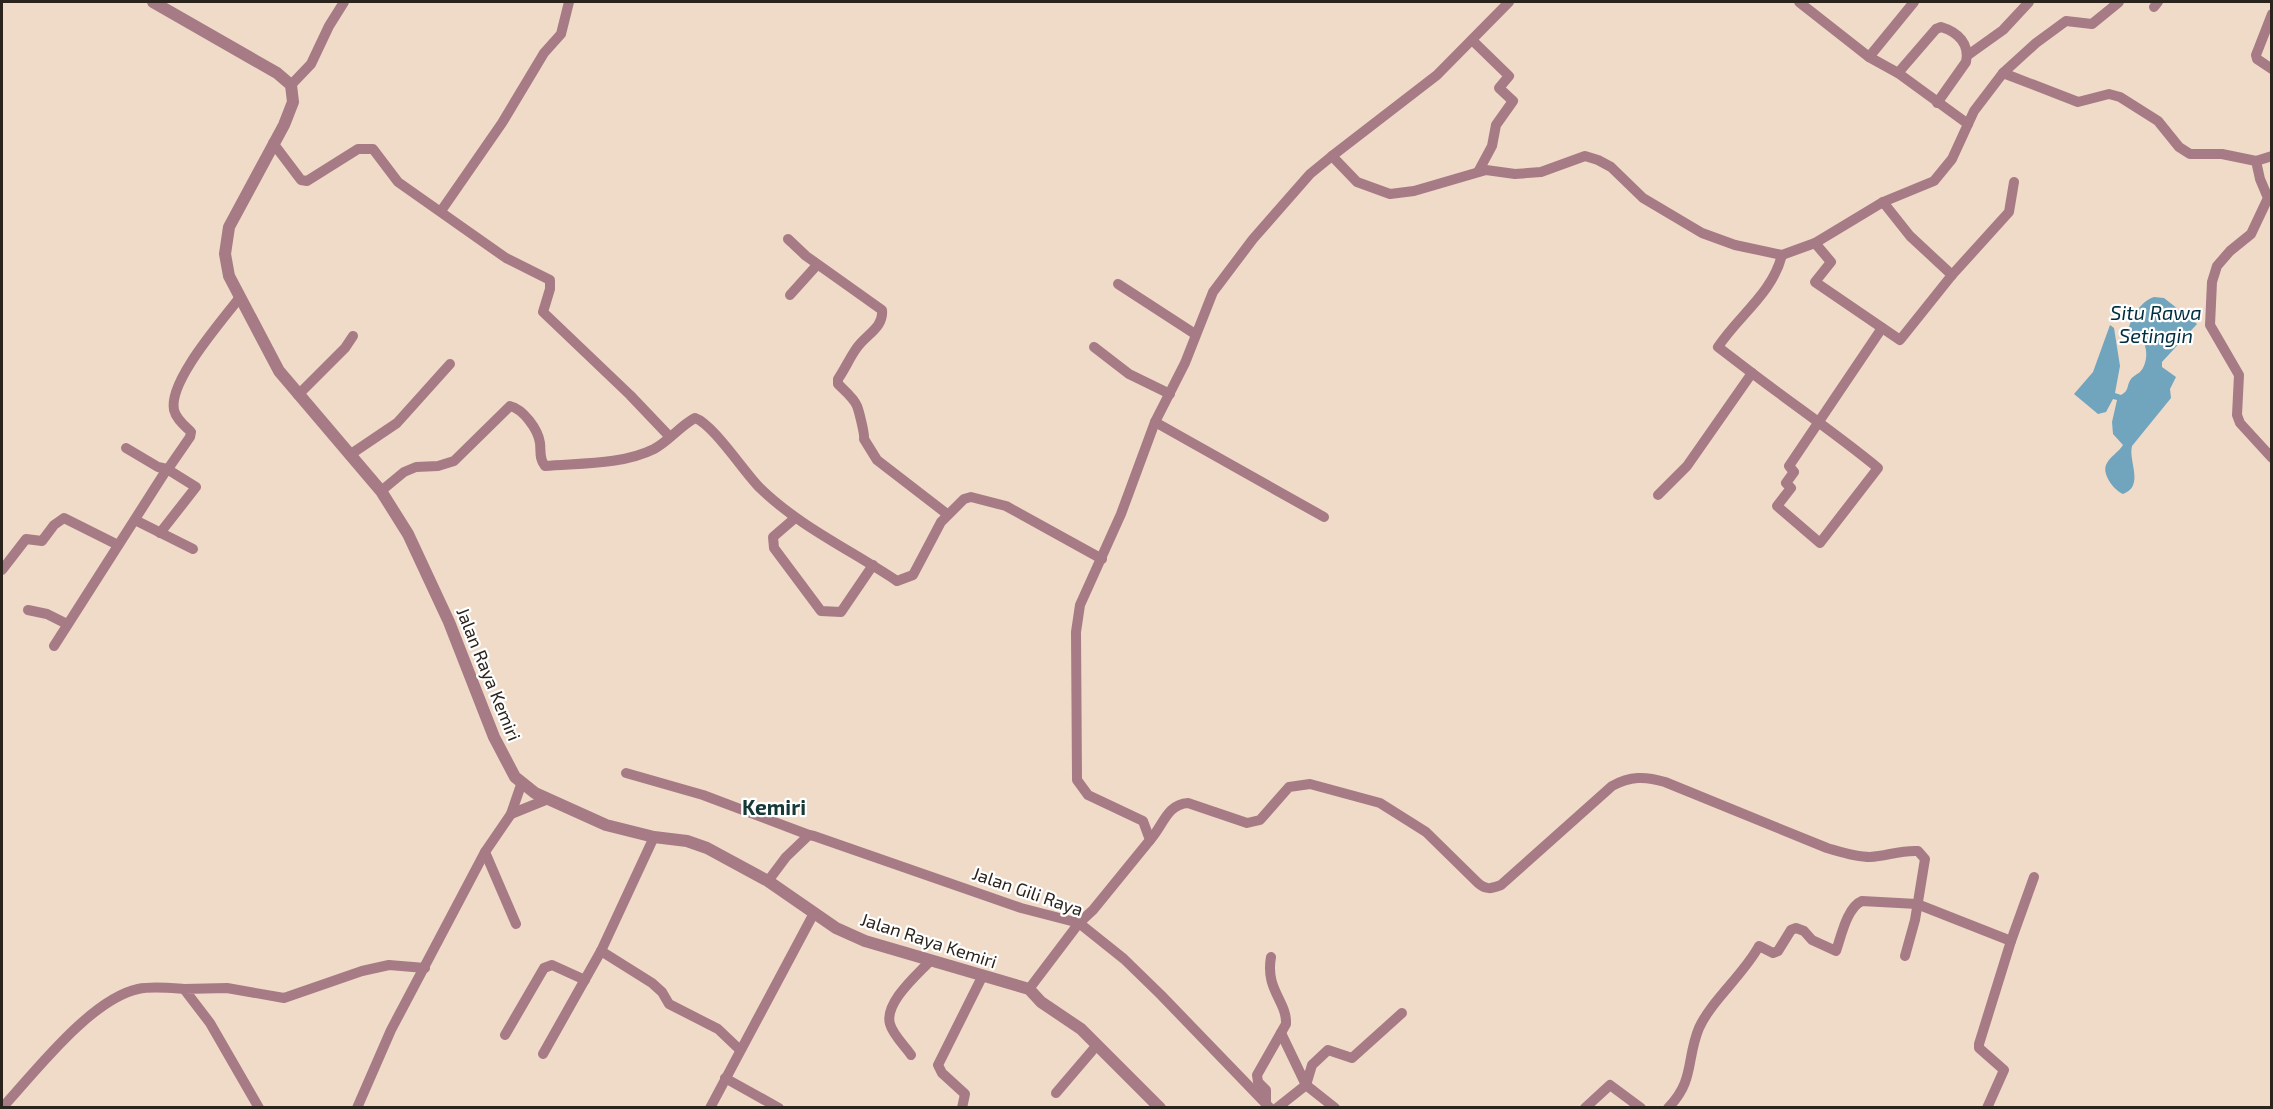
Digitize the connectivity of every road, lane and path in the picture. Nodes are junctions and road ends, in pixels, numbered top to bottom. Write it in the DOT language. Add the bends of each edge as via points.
graph roads {
  1 [pos="153,2"];
  2 [pos="345,2"];
  3 [pos="569,2"];
  4 [pos="1509,2"];
  5 [pos="1799,2"];
  6 [pos="1914,2"];
  7 [pos="2029,2"];
  8 [pos="2119,2"];
  9 [pos="2271,14"];
  10 [pos="1472,40"];
  11 [pos="1968,55"];
  12 [pos="1869,57"];
  13 [pos="2271,69"];
  14 [pos="1898,73"];
  15 [pos="2003,74"];
  16 [pos="291,85"];
  17 [pos="1937,103"];
  18 [pos="1968,124"];
  19 [pos="273,143"];
  20 [pos="1332,156"];
  21 [pos="2271,156"];
  22 [pos="2256,161"];
  23 [pos="1478,172"];
  24 [pos="2014,182"];
  25 [pos="2270,198"];
  26 [pos="1883,202"];
  27 [pos="441,212"];
  28 [pos="788,239"];
  29 [pos="1815,243"];
  30 [pos="1782,255"];
  31 [pos="817,265"];
  32 [pos="1952,275"];
  33 [pos="1118,284"];
  34 [pos="790,296"];
  35 [pos="240,297"];
  36 [pos="1882,328"];
  37 [pos="1195,334"];
  38 [pos="353,336"];
  39 [pos="1094,346"];
  40 [pos="450,364"];
  41 [pos="1752,374"];
  42 [pos="1170,394"];
  43 [pos="298,395"];
  44 [pos="1155,422"];
  45 [pos="1818,423"];
  46 [pos="670,437"];
  47 [pos="126,448"];
  48 [pos="351,454"];
  49 [pos="2271,458"];
  50 [pos="167,469"];
  51 [pos="381,491"];
  52 [pos="1658,495"];
  53 [pos="947,514"];
  54 [pos="795,518"];
  55 [pos="1324,518"];
  56 [pos="135,520"];
  57 [pos="160,532"];
  58 [pos="118,545"];
  59 [pos="193,549"];
  60 [pos="1102,559"];
  61 [pos="873,565"];
  62 [pos="2,570"];
  63 [pos="28,610"];
  64 [pos="67,624"];
  65 [pos="54,646"];
  66 [pos="626,773"];
  67 [pos="521,785"];
  68 [pos="548,799"];
  69 [pos="511,814"];
  70 [pos="809,835"];
  71 [pos="654,837"];
  72 [pos="1150,840"];
  73 [pos="485,852"];
  74 [pos="2034,877"];
  75 [pos="768,882"];
  76 [pos="1917,904"];
  77 [pos="814,913"];
  78 [pos="1079,923"];
  79 [pos="516,924"];
  80 [pos="2011,941"];
  81 [pos="601,951"];
  82 [pos="1905,956"];
  83 [pos="1271,957"];
  84 [pos="929,962"];
  85 [pos="425,968"];
  86 [pos="982,977"];
  87 [pos="585,980"];
  88 [pos="184,988"];
  89 [pos="1029,989"];
  90 [pos="1402,1013"];
  91 [pos="1281,1033"];
  92 [pos="505,1035"];
  93 [pos="1097,1045"];
  94 [pos="739,1049"];
  95 [pos="543,1054"];
  96 [pos="911,1055"];
  97 [pos="725,1078"];
  98 [pos="1306,1085"];
  99 [pos="1056,1093"];
  100 [pos="1271,1106"];
  101 [pos="2,1107"];
  102 [pos="259,1107"];
  103 [pos="357,1107"];
  104 [pos="710,1107"];
  105 [pos="779,1107"];
  106 [pos="962,1107"];
  107 [pos="1160,1107"];
  108 [pos="1335,1107"];
  109 [pos="1586,1107"];
  110 [pos="1641,1107"];
  111 [pos="1668,1107"];
  112 [pos="1987,1107"];
  1 -- 16 [label="street" via="277,73"];
  2 -- 16 [label="street" via="331,21 311,64"];
  3 -- 27 [label="street" via="561,34 544,53"];
  4 -- 10 [label="street"];
  5 -- 12 [label="street"];
  6 -- 12 [label="street"];
  7 -- 11 [label="street" via="2003,30"];
  8 -- 15 [label="street" via="2092,24 2066,21"];
  9 -- 13 [label="street" via="2256,55"];
  10 -- 20 [label="street" via="1437,75"];
  10 -- 23 [label="street" via="1509,76 1499,88 1513,101 1496,125 1492,146"];
  11 -- 14 [label="street" via="1965,43 1941,27"];
  11 -- 17 [label="street"];
  12 -- 14 [label="street"];
  14 -- 17 [label="street"];
  15 -- 18 [label="street"];
  15 -- 22 [label="street" via="2078,102 2109,94 2120,97 2158,121 2190,154 2222,154"];
  16 -- 19 [label="street, Jalan Raya Kemiri" via="293,102"];
  17 -- 18 [label="street"];
  18 -- 26 [label="street" via="1942,174"];
  19 -- 27 [label="street" via="301,180 307,181 361,148 373,150 398,182"];
  19 -- 35 [label="street, Jalan Raya Kemiri" via="229,227 225,254 229,276"];
  20 -- 23 [label="street" via="1357,182 1390,194"];
  20 -- 37 [label="street" via="1310,174 1230,266 1213,292"];
  21 -- 22 [label="street"];
  22 -- 25 [label="street"];
  23 -- 30 [label="street" via="1528,174 1585,156 1611,168 1643,198 1702,234"];
  24 -- 32 [label="street" via="2009,212"];
  25 -- 49 [label="street" via="2251,234 2217,266 2212,282 2210,325 2239,375 2240,423"];
  26 -- 29 [label="street"];
  26 -- 32 [label="street" via="1910,236"];
  27 -- 46 [label="street" via="506,258 550,280 543,312"];
  28 -- 31 [label="street"];
  29 -- 30 [label="street"];
  29 -- 36 [label="street" via="1831,262 1815,282"];
  30 -- 41 [label="street" via="1758,300 1718,347"];
  31 -- 34 [label="street"];
  31 -- 53 [label="street" via="882,310 878,326 856,348 838,379 858,407 867,445 884,466"];
  32 -- 36 [label="street" via="1902,340"];
  33 -- 37 [label="street"];
  35 -- 43 [label="street, Jalan Raya Kemiri" via="279,371"];
  35 -- 50 [label="street" via="184,373 174,410 191,432"];
  36 -- 45 [label="street"];
  37 -- 42 [label="street"];
  38 -- 43 [label="street"];
  39 -- 42 [label="street" via="1129,374"];
  40 -- 48 [label="street" via="397,423"];
  41 -- 45 [label="street"];
  41 -- 52 [label="street" via="1687,466"];
  42 -- 44 [label="street"];
  43 -- 48 [label="street, Jalan Raya Kemiri"];
  44 -- 55 [label="street"];
  44 -- 60 [label="street"];
  45 -- 45 [label="street" via="1789,466 1794,471 1786,483 1792,488 1778,506 1820,543 1878,468"];
  46 -- 51 [label="street" via="641,454 544,466 540,441 532,426 519,410 510,406 454,461 416,467"];
  46 -- 54 [label="street" via="695,418 701,420 760,487"];
  47 -- 50 [label="street"];
  48 -- 51 [label="street, Jalan Raya Kemiri"];
  50 -- 56 [label="street"];
  50 -- 57 [label="street" via="196,487"];
  51 -- 67 [label="street, Jalan Raya Kemiri" via="423,564 494,738"];
  53 -- 60 [label="street" via="964,499 988,499"];
  53 -- 61 [label="street" via="913,575 897,581"];
  54 -- 61 [label="street"];
  54 -- 61 [label="street" via="773,537 774,548 821,611 841,612"];
  56 -- 57 [label="street"];
  56 -- 58 [label="street"];
  57 -- 59 [label="street"];
  58 -- 62 [label="street" via="64,518 42,541 26,539"];
  58 -- 64 [label="street"];
  60 -- 72 [label="street" via="1080,605 1076,632 1077,780 1088,795 1143,821"];
  63 -- 64 [label="street"];
  64 -- 65 [label="street"];
  66 -- 70 [label="street, Jalan Gili Raya" via="703,795"];
  67 -- 68 [label="street, Jalan Raya Kemiri"];
  67 -- 69 [label="street"];
  68 -- 69 [label="street"];
  68 -- 71 [label="street, Jalan Raya Kemiri" via="606,825"];
  69 -- 73 [label="street"];
  70 -- 75 [label="street"];
  70 -- 78 [label="street, Jalan Gili Raya" via="1021,908"];
  71 -- 75 [label="street, Jalan Raya Kemiri" via="698,844"];
  71 -- 81 [label="street"];
  72 -- 76 [label="street" via="1179,804 1188,803 1254,822 1289,787 1310,784 1380,803 1426,832 1478,883 1492,889 1612,786 1641,777 1665,782 1851,855 1872,857 1901,850 1918,851 1925,859"];
  72 -- 78 [label="street"];
  73 -- 79 [label="street"];
  73 -- 85 [label="street"];
  74 -- 80 [label="street"];
  75 -- 77 [label="street, Jalan Raya Kemiri"];
  76 -- 80 [label="street"];
  76 -- 82 [label="street"];
  76 -- 111 [label="street" via="1859,901 1836,951 1796,928 1778,951 1759,946 1700,1025 1686,1085"];
  77 -- 84 [label="street, Jalan Raya Kemiri" via="865,941"];
  77 -- 94 [label="street"];
  78 -- 89 [label="street"];
  78 -- 100 [label="street, Jalan Gili Raya" via="1161,995"];
  80 -- 112 [label="street" via="1979,1044 2004,1070"];
  81 -- 87 [label="street"];
  81 -- 94 [label="street" via="652,983 669,1004 717,1029"];
  83 -- 91 [label="street" via="1271,984 1286,1017"];
  84 -- 86 [label="street, Jalan Raya Kemiri"];
  84 -- 96 [label="street" via="901,991 890,1017 893,1029"];
  85 -- 88 [label="street" via="389,965 284,998 227,988"];
  85 -- 103 [label="street" via="391,1030"];
  86 -- 89 [label="street, Jalan Raya Kemiri"];
  86 -- 106 [label="street" via="938,1065 964,1094"];
  87 -- 92 [label="street" via="552,965 544,968"];
  87 -- 95 [label="street"];
  88 -- 101 [label="street" via="140,988 104,1004 52,1052"];
  88 -- 102 [label="street" via="210,1023"];
  89 -- 93 [label="street, Jalan Raya Kemiri"];
  90 -- 98 [label="street" via="1352,1058 1331,1050 1324,1052 1312,1065"];
  91 -- 98 [label="street"];
  91 -- 100 [label="street" via="1256,1078 1266,1090"];
  93 -- 99 [label="street"];
  93 -- 107 [label="street, Jalan Raya Kemiri"];
  94 -- 97 [label="street"];
  97 -- 104 [label="street"];
  97 -- 105 [label="street"];
  98 -- 100 [label="street"];
  98 -- 108 [label="street"];
  109 -- 110 [label="street" via="1610,1085"];
}
